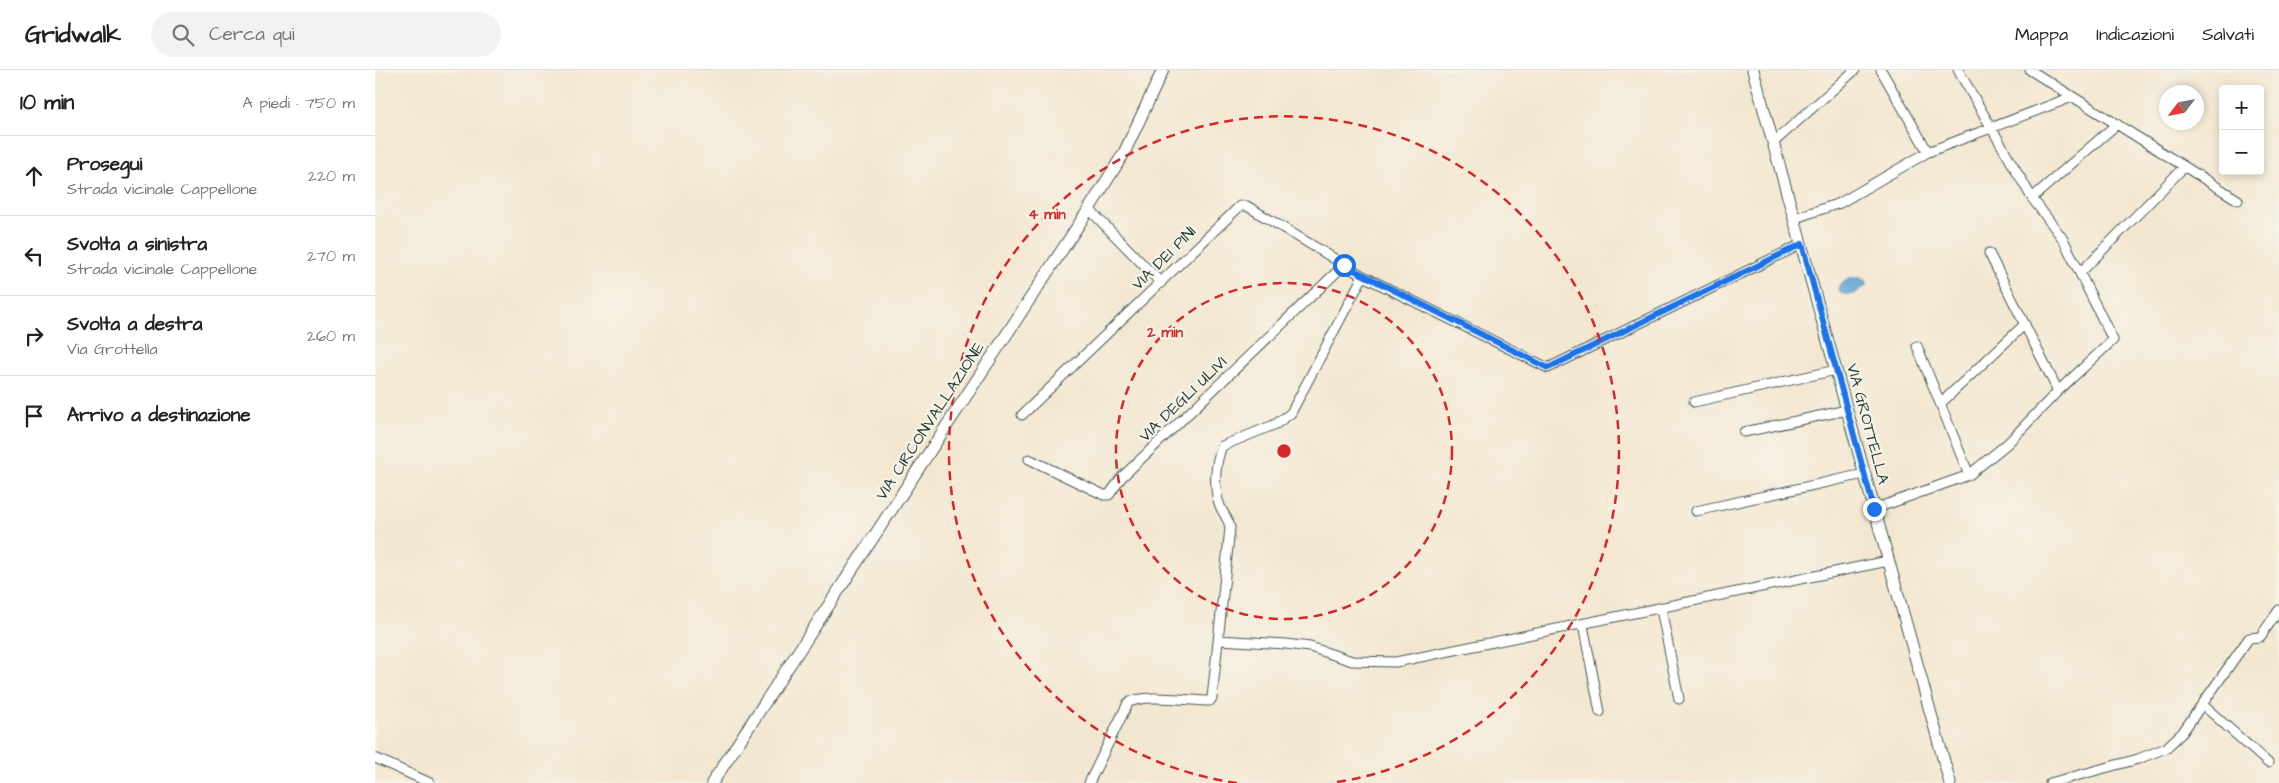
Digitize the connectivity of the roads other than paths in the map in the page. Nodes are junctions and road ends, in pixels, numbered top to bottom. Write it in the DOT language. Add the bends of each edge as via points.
graph roads {
  1 [pos="1163,70"];
  2 [pos="1753,70"];
  3 [pos="1855,70"];
  4 [pos="1881,70"];
  5 [pos="1958,70"];
  6 [pos="2030,70"];
  7 [pos="2072,97"];
  8 [pos="2117,124"];
  9 [pos="1991,128"];
  10 [pos="1773,143"];
  11 [pos="1928,152"];
  12 [pos="2184,167"];
  13 [pos="2032,198"];
  14 [pos="2238,200"];
  15 [pos="1089,209"];
  16 [pos="1795,218"];
  17 [pos="1802,244"];
  18 [pos="1989,253"];
  19 [pos="1344,265"];
  20 [pos="2080,273"];
  21 [pos="1363,276"];
  22 [pos="1161,282"];
  23 [pos="2025,324"];
  24 [pos="1917,346"];
  25 [pos="1836,370"];
  26 [pos="2058,391"];
  27 [pos="1694,402"];
  28 [pos="1941,403"];
  29 [pos="1847,410"];
  30 [pos="1022,415"];
  31 [pos="1744,432"];
  32 [pos="1029,459"];
  33 [pos="1864,474"];
  34 [pos="1969,475"];
  35 [pos="1874,509"];
  36 [pos="1696,511"];
  37 [pos="1888,561"];
  38 [pos="1661,609"];
  39 [pos="2279,610"];
  40 [pos="1583,625"];
  41 [pos="1219,640"];
  42 [pos="1679,699"];
  43 [pos="2203,705"];
  44 [pos="1600,712"];
  45 [pos="375,758"];
  46 [pos="2268,763"];
  47 [pos="430,783"];
  48 [pos="712,783"];
  49 [pos="1089,783"];
  50 [pos="1950,783"];
  51 [pos="2050,783"];
  1 -- 15 [label="main road, VIA CIRCONVALLAZIONE" via="1123,154"];
  2 -- 10 [label="main road, VIA GROTTELLA"];
  3 -- 10 [label="street"];
  4 -- 11 [label="street"];
  5 -- 9 [label="street"];
  6 -- 7 [label="street"];
  7 -- 8 [label="street"];
  7 -- 9 [label="street"];
  8 -- 12 [label="street"];
  8 -- 13 [label="street"];
  9 -- 11 [label="street"];
  9 -- 13 [label="street"];
  10 -- 16 [label="main road, VIA GROTTELLA"];
  11 -- 16 [label="street" via="1840,203"];
  12 -- 14 [label="street"];
  12 -- 20 [label="street"];
  13 -- 20 [label="street" via="2063,239"];
  15 -- 22 [label="street"];
  15 -- 48 [label="main road, VIA CIRCONVALLAZIONE"];
  16 -- 17 [label="main road, VIA GROTTELLA"];
  17 -- 21 [label="street" via="1548,368"];
  17 -- 25 [label="main road, VIA GROTTELLA"];
  18 -- 23 [label="street"];
  19 -- 21 [label="street"];
  19 -- 22 [label="street, VIA DEI PINI" via="1247,206 1240,206"];
  19 -- 32 [label="street, VIA DEGLI ULIVI" via="1121,478 1109,496"];
  20 -- 26 [label="street" via="2113,340"];
  21 -- 41 [label="street" via="1291,414 1276,424 1222,446 1217,498 1230,528"];
  22 -- 30 [label="street, VIA DEI PINI"];
  23 -- 26 [label="street"];
  23 -- 28 [label="street"];
  24 -- 28 [label="street"];
  25 -- 27 [label="street"];
  25 -- 29 [label="main road, VIA GROTTELLA"];
  26 -- 34 [label="street" via="2008,443"];
  28 -- 34 [label="street"];
  29 -- 31 [label="street"];
  29 -- 33 [label="main road, VIA GROTTELLA"];
  33 -- 35 [label="main road, VIA GROTTELLA"];
  33 -- 36 [label="street"];
  34 -- 35 [label="street"];
  35 -- 37 [label="main road, VIA GROTTELLA"];
  37 -- 38 [label="street"];
  37 -- 50 [label="main road, VIA GROTTELLA"];
  38 -- 40 [label="street"];
  38 -- 42 [label="street"];
  39 -- 43 [label="street" via="2260,637 2249,638"];
  40 -- 41 [label="street" via="1396,662 1352,661 1310,647"];
  40 -- 44 [label="street"];
  41 -- 49 [label="street" via="1215,681 1209,702 1133,700 1128,704"];
  43 -- 46 [label="street"];
  43 -- 51 [label="street" via="2182,733 2165,748 2138,759"];
  45 -- 47 [label="street"];
}
